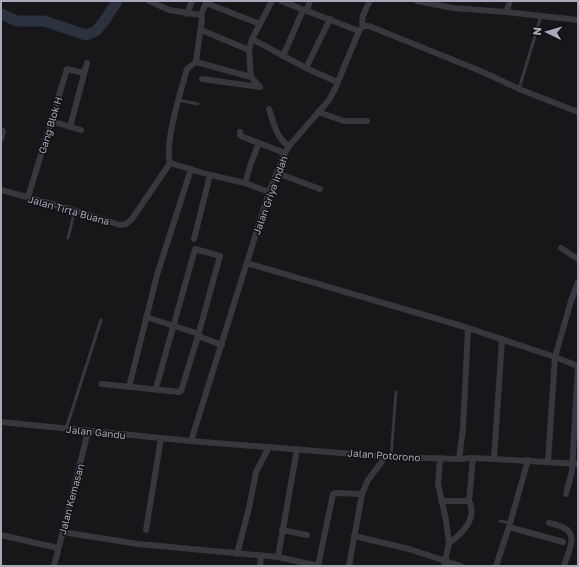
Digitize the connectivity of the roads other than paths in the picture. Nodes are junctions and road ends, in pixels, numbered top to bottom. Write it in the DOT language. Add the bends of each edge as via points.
graph roads {
  1 [pos="150,1"];
  2 [pos="192,1"];
  3 [pos="272,1"];
  4 [pos="281,1"];
  5 [pos="310,1"];
  6 [pos="370,1"];
  7 [pos="416,1"];
  8 [pos="510,1"];
  9 [pos="305,10"];
  10 [pos="506,12"];
  11 [pos="187,14"];
  12 [pos="201,15"];
  13 [pos="541,16"];
  14 [pos="330,19"];
  15 [pos="578,20"];
  16 [pos="260,24"];
  17 [pos="361,29"];
  18 [pos="200,30"];
  19 [pos="252,39"];
  20 [pos="249,50"];
  21 [pos="283,56"];
  22 [pos="196,62"];
  23 [pos="87,63"];
  24 [pos="306,68"];
  25 [pos="84,73"];
  26 [pos="251,77"];
  27 [pos="202,79"];
  28 [pos="337,82"];
  29 [pos="519,89"];
  30 [pos="179,100"];
  31 [pos="198,104"];
  32 [pos="270,109"];
  33 [pos="318,112"];
  34 [pos="578,112"];
  35 [pos="367,121"];
  36 [pos="51,122"];
  37 [pos="70,127"];
  38 [pos="81,130"];
  39 [pos="3,131"];
  40 [pos="240,132"];
  41 [pos="1,139"];
  42 [pos="259,143"];
  43 [pos="289,146"];
  44 [pos="285,153"];
  45 [pos="170,163"];
  46 [pos="191,169"];
  47 [pos="277,173"];
  48 [pos="210,175"];
  49 [pos="245,182"];
  50 [pos="320,189"];
  51 [pos="1,190"];
  52 [pos="269,192"];
  53 [pos="28,197"];
  54 [pos="75,210"];
  55 [pos="68,238"];
  56 [pos="194,238"];
  57 [pos="561,248"];
  58 [pos="578,259"];
  59 [pos="248,263"];
  60 [pos="578,282"];
  61 [pos="146,317"];
  62 [pos="101,320"];
  63 [pos="173,326"];
  64 [pos="468,329"];
  65 [pos="199,335"];
  66 [pos="502,339"];
  67 [pos="222,345"];
  68 [pos="555,357"];
  69 [pos="102,384"];
  70 [pos="129,387"];
  71 [pos="156,388"];
  72 [pos="396,392"];
  73 [pos="1,422"];
  74 [pos="66,429"];
  75 [pos="88,432"];
  76 [pos="161,438"];
  77 [pos="191,441"];
  78 [pos="269,447"];
  79 [pos="297,449"];
  80 [pos="388,457"];
  81 [pos="440,458"];
  82 [pos="473,458"];
  83 [pos="458,459"];
  84 [pos="494,459"];
  85 [pos="528,460"];
  86 [pos="548,462"];
  87 [pos="575,464"];
  88 [pos="362,494"];
  89 [pos="566,494"];
  90 [pos="442,501"];
  91 [pos="469,501"];
  92 [pos="500,521"];
  93 [pos="548,523"];
  94 [pos="510,525"];
  95 [pos="146,530"];
  96 [pos="282,530"];
  97 [pos="62,532"];
  98 [pos="1,535"];
  99 [pos="307,535"];
  100 [pos="354,536"];
  101 [pos="563,542"];
  102 [pos="449,543"];
  103 [pos="58,548"];
  104 [pos="238,554"];
  105 [pos="261,556"];
  106 [pos="280,558"];
  107 [pos="297,563"];
  108 [pos="445,563"];
  109 [pos="54,566"];
  110 [pos="260,566"];
  111 [pos="281,566"];
  112 [pos="318,566"];
  113 [pos="349,566"];
  114 [pos="461,566"];
  115 [pos="496,566"];
  116 [pos="564,566"];
  1 -- 11 [label="street"];
  2 -- 11 [label="street"];
  3 -- 16 [label="street"];
  4 -- 9 [label="street"];
  5 -- 9 [label="street"];
  6 -- 17 [label="street, Jalan Griya Indah" via="362,17"];
  7 -- 10 [label="street" via="453,8"];
  8 -- 10 [label="street"];
  9 -- 14 [label="street"];
  9 -- 21 [label="street"];
  10 -- 13 [label="street"];
  11 -- 12 [label="street"];
  12 -- 16 [label="street" via="206,3"];
  12 -- 18 [label="street"];
  13 -- 15 [label="street"];
  13 -- 29 [label="lane"];
  14 -- 17 [label="street"];
  14 -- 24 [label="street"];
  16 -- 19 [label="street"];
  17 -- 28 [label="street, Jalan Griya Indah"];
  17 -- 29 [label="street" via="369,26"];
  18 -- 20 [label="street"];
  18 -- 22 [label="street"];
  19 -- 20 [label="street"];
  19 -- 21 [label="street"];
  20 -- 26 [label="street"];
  21 -- 24 [label="street"];
  22 -- 26 [label="street"];
  22 -- 30 [label="street" via="186,72"];
  23 -- 25 [label="street"];
  24 -- 28 [label="street"];
  25 -- 36 [label="street, Gang Blok H" via="67,69"];
  25 -- 37 [label="street"];
  26 -- 27 [label="street" via="260,87"];
  28 -- 33 [label="street, Jalan Griya Indah" via="329,100"];
  29 -- 34 [label="street"];
  30 -- 31 [label="lane"];
  30 -- 45 [label="street" via="173,121"];
  32 -- 43 [label="street" via="276,130 282,141"];
  33 -- 35 [label="street" via="344,120"];
  33 -- 43 [label="street, Jalan Griya Indah"];
  36 -- 37 [label="street"];
  36 -- 53 [label="street, Gang Blok H"];
  37 -- 38 [label="street"];
  39 -- 41 [label="street"];
  40 -- 42 [label="street" via="243,137"];
  42 -- 44 [label="street"];
  42 -- 49 [label="street"];
  43 -- 44 [label="street, Jalan Griya Indah"];
  44 -- 47 [label="street, Jalan Griya Indah"];
  45 -- 46 [label="street"];
  45 -- 54 [label="street, Jalan Tirta Buana" via="126,224 120,225"];
  46 -- 48 [label="street"];
  46 -- 61 [label="street"];
  47 -- 50 [label="street"];
  47 -- 52 [label="street, Jalan Griya Indah"];
  48 -- 49 [label="street"];
  48 -- 56 [label="street"];
  49 -- 52 [label="street"];
  51 -- 53 [label="street, Jalan Tirta Buana"];
  52 -- 59 [label="street, Jalan Griya Indah"];
  53 -- 54 [label="street, Jalan Tirta Buana"];
  54 -- 55 [label="lane"];
  57 -- 58 [label="street"];
  59 -- 64 [label="street"];
  59 -- 67 [label="street, Jalan Griya Indah"];
  60 -- 68 [label="street"];
  61 -- 63 [label="street"];
  61 -- 70 [label="street"];
  62 -- 74 [label="lane"];
  63 -- 65 [label="street"];
  63 -- 65 [label="street" via="195,249 220,256"];
  63 -- 71 [label="street"];
  64 -- 66 [label="street"];
  64 -- 83 [label="street" via="463,428"];
  65 -- 67 [label="street"];
  65 -- 71 [label="street" via="181,391"];
  66 -- 68 [label="street"];
  66 -- 84 [label="street"];
  67 -- 77 [label="street, Jalan Griya Indah"];
  68 -- 86 [label="street"];
  68 -- 87 [label="street" via="578,366"];
  69 -- 70 [label="street"];
  70 -- 71 [label="street"];
  72 -- 80 [label="lane"];
  73 -- 74 [label="street, Jalan Gandu"];
  74 -- 75 [label="street, Jalan Gandu"];
  75 -- 76 [label="street, Jalan Gandu"];
  75 -- 97 [label="street, Jalan Kemasan"];
  76 -- 77 [label="street, Jalan Gandu"];
  76 -- 95 [label="street"];
  77 -- 78 [label="street, Jalan Potorono"];
  78 -- 79 [label="street, Jalan Potorono"];
  78 -- 104 [label="street" via="256,472"];
  79 -- 80 [label="street, Jalan Potorono"];
  79 -- 96 [label="street"];
  80 -- 81 [label="street, Jalan Potorono"];
  80 -- 88 [label="street" via="368,480"];
  81 -- 83 [label="street, Jalan Potorono"];
  81 -- 90 [label="street" via="438,484"];
  82 -- 83 [label="street, Jalan Potorono"];
  82 -- 84 [label="street, Jalan Potorono"];
  82 -- 91 [label="street"];
  84 -- 85 [label="street, Jalan Potorono"];
  85 -- 86 [label="street, Jalan Potorono"];
  85 -- 94 [label="street"];
  86 -- 87 [label="street, Jalan Potorono"];
  87 -- 89 [label="street"];
  88 -- 100 [label="street"];
  88 -- 112 [label="street" via="333,494"];
  90 -- 91 [label="street"];
  90 -- 102 [label="street"];
  91 -- 102 [label="street" via="472,511 465,530"];
  92 -- 94 [label="lane"];
  93 -- 116 [label="street" via="566,528 570,532 572,538"];
  94 -- 101 [label="street"];
  94 -- 115 [label="street"];
  96 -- 99 [label="street"];
  96 -- 106 [label="street"];
  97 -- 103 [label="street, Jalan Kemasan"];
  97 -- 104 [label="street" via="138,544"];
  98 -- 103 [label="street"];
  100 -- 108 [label="street" via="409,549"];
  100 -- 113 [label="street"];
  102 -- 108 [label="street"];
  103 -- 109 [label="street, Jalan Kemasan"];
  104 -- 105 [label="street"];
  105 -- 106 [label="street"];
  105 -- 110 [label="street"];
  106 -- 107 [label="street"];
  106 -- 111 [label="street"];
  107 -- 112 [label="street"];
  108 -- 114 [label="street"];
}
